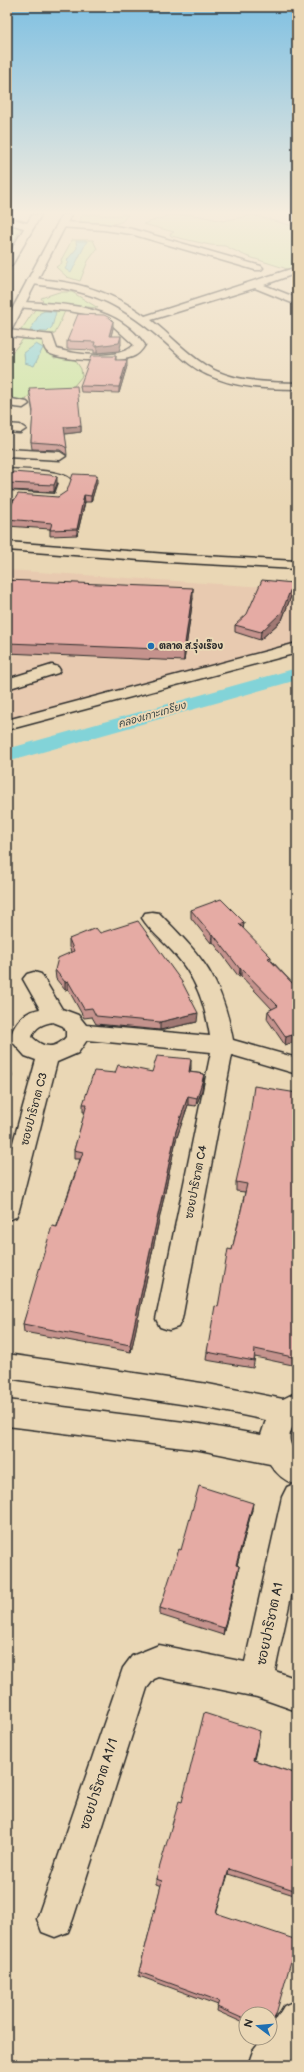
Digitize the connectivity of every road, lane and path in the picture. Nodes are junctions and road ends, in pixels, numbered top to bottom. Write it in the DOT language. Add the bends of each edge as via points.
graph roads {
  1 [pos="16,312"];
  2 [pos="83,312"];
  3 [pos="132,312"];
  4 [pos="168,312"];
  5 [pos="144,319"];
  6 [pos="7,329"];
  7 [pos="7,333"];
  8 [pos="297,386"];
  9 [pos="7,402"];
  10 [pos="22,404"];
  11 [pos="7,428"];
  12 [pos="20,429"];
  13 [pos="7,453"];
  14 [pos="60,456"];
  15 [pos="7,473"];
  16 [pos="7,495"];
  17 [pos="7,535"];
  18 [pos="7,546"];
  19 [pos="31,547"];
  20 [pos="297,565"];
  21 [pos="297,648"];
  22 [pos="52,670"];
  23 [pos="7,684"];
  24 [pos="7,725"];
  25 [pos="152,918"];
  26 [pos="34,979"];
  27 [pos="54,1014"];
  28 [pos="79,1032"];
  29 [pos="14,1039"];
  30 [pos="223,1045"];
  31 [pos="48,1056"];
  32 [pos="297,1066"];
  33 [pos="7,1210"];
  34 [pos="168,1319"];
  35 [pos="7,1366"];
  36 [pos="292,1409"];
  37 [pos="7,1413"];
  38 [pos="278,1452"];
  39 [pos="297,1472"];
  40 [pos="297,1497"];
  41 [pos="258,1681"];
  42 [pos="297,1695"];
  43 [pos="55,1919"];
  44 [pos="297,2019"];
  45 [pos="267,2065"];
  1 -- 6 [label="street"];
  2 -- 7 [label="street" via="114,322 140,345 133,353 124,357 72,355 54,351 49,346 48,337"];
  3 -- 5 [label="street"];
  4 -- 5 [label="street"];
  5 -- 8 [label="street" via="213,374 250,384"];
  9 -- 10 [label="street"];
  11 -- 12 [label="street"];
  13 -- 14 [label="street"];
  15 -- 16 [label="street" via="53,476 66,481 58,498"];
  17 -- 19 [label="street" via="20,539"];
  18 -- 19 [label="street"];
  19 -- 20 [label="street"];
  21 -- 24 [label="street"];
  22 -- 23 [label="street"];
  25 -- 30 [label="street" via="204,977 216,1006"];
  26 -- 27 [label="street"];
  27 -- 28 [label="street" via="67,1017 76,1024"];
  27 -- 29 [label="street" via="36,1017 24,1026"];
  28 -- 30 [label="street"];
  28 -- 31 [label="street" via="77,1041 71,1049"];
  29 -- 31 [label="street" via="36,1054"];
  30 -- 32 [label="street"];
  30 -- 34 [label="street, ซอยปาริชาต C4"];
  31 -- 33 [label="street, ซอยปาริชาต C3"];
  35 -- 36 [label="street"];
  36 -- 38 [label="street" via="277,1423 274,1437"];
  37 -- 38 [label="street" via="200,1437"];
  38 -- 39 [label="street" via="286,1465"];
  40 -- 41 [label="street, ซอยปาริชาต A1"];
  41 -- 42 [label="street"];
  41 -- 43 [label="street, ซอยปาริชาต A1/1" via="158,1661 143,1667 134,1679"];
  44 -- 45 [label="street" via="289,2035"];
}
